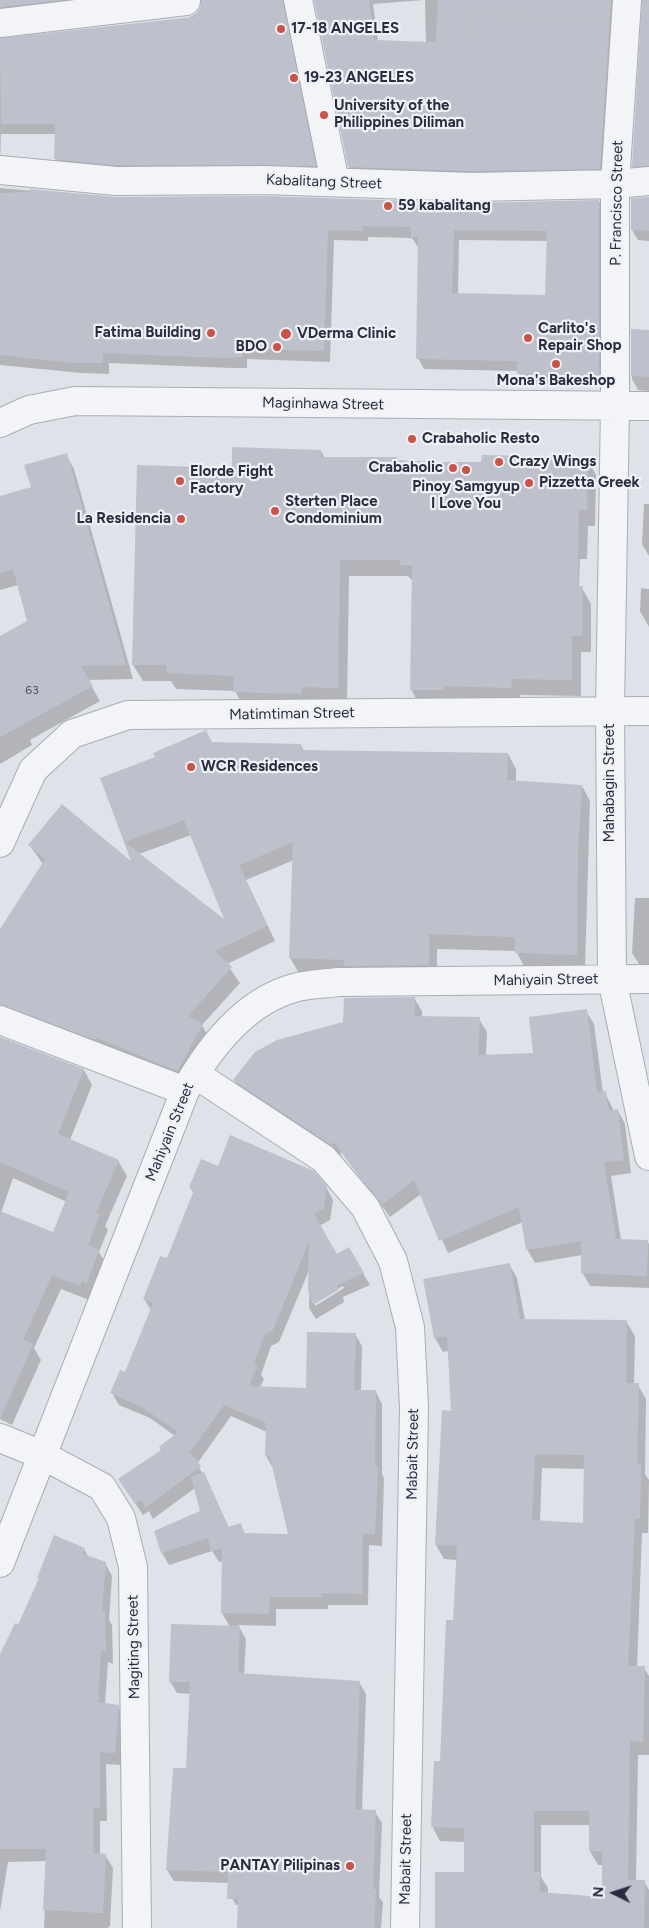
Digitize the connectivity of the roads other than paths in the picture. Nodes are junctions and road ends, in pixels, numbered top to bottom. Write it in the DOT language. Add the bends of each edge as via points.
graph roads {
  1 [pos="298,0"];
  2 [pos="186,1"];
  3 [pos="626,12"];
  4 [pos="0,23"];
  5 [pos="0,170"];
  6 [pos="649,181"];
  7 [pos="335,182"];
  8 [pos="615,184"];
  9 [pos="0,400"];
  10 [pos="615,406"];
  11 [pos="649,406"];
  12 [pos="29,410"];
  13 [pos="0,423"];
  14 [pos="610,710"];
  15 [pos="649,710"];
  16 [pos="0,843"];
  17 [pos="612,979"];
  18 [pos="649,980"];
  19 [pos="0,1020"];
  20 [pos="190,1082"];
  21 [pos="649,1156"];
  22 [pos="0,1438"];
  23 [pos="42,1455"];
  24 [pos="0,1564"];
  25 [pos="137,1928"];
  26 [pos="405,1928"];
  1 -- 7 [label="street"];
  2 -- 4 [label="street"];
  3 -- 8 [label="street, P. Francisco Street"];
  5 -- 7 [label="street, Kabalitang Street" via="116,180"];
  6 -- 8 [label="street, Kabalitang Street"];
  7 -- 8 [label="street, Kabalitang Street" via="472,187"];
  8 -- 10 [label="street, P. Francisco Street"];
  9 -- 12 [label="street"];
  10 -- 11 [label="street, Maginhawa Street"];
  10 -- 12 [label="street, Maginhawa Street" via="119,400 75,401"];
  10 -- 14 [label="street, Mahabagin Street"];
  12 -- 13 [label="street, Maginhawa Street"];
  14 -- 15 [label="street, Matimtiman Street"];
  14 -- 16 [label="street, Matimtiman Street" via="128,715 72,734 32,770"];
  14 -- 17 [label="street, Mahabagin Street"];
  17 -- 18 [label="street, Mahiyain Street"];
  17 -- 20 [label="street, Mahiyain Street" via="339,982 293,988 251,1008 224,1034"];
  17 -- 21 [label="street, Mahabagin Street"];
  19 -- 20 [label="street, Mabait Street"];
  20 -- 23 [label="street, Mahiyain Street"];
  20 -- 26 [label="street, Mabait Street" via="324,1159 365,1207 393,1261 410,1327 414,1407"];
  22 -- 23 [label="street, Magiting Street"];
  23 -- 24 [label="street, Mahiyain Street"];
  23 -- 25 [label="street, Magiting Street" via="102,1487 121,1518 133,1567"];
}
